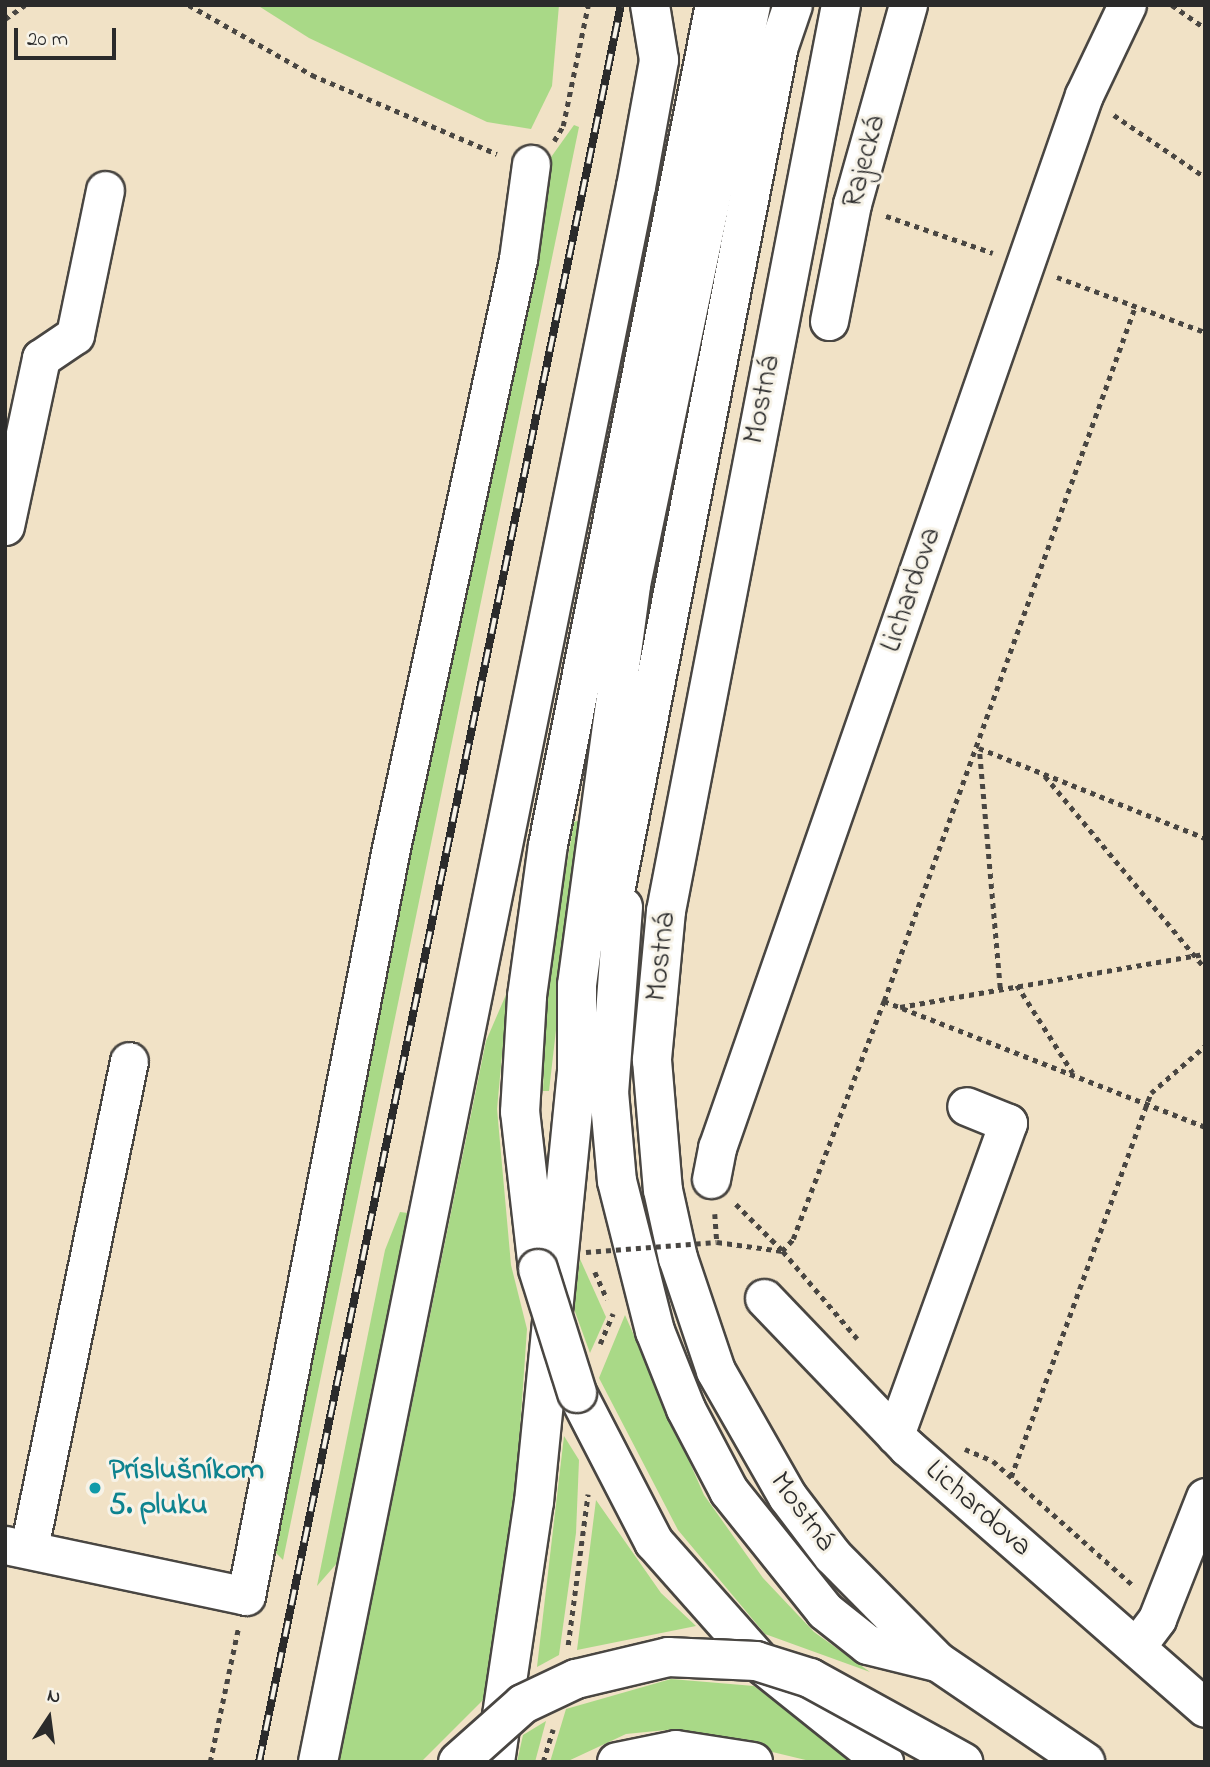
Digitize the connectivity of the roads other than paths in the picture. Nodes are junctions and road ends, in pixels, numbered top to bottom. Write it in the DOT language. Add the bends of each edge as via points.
graph roads {
  1 [pos="650,5"];
  2 [pos="715,5"];
  3 [pos="751,5"];
  4 [pos="793,5"];
  5 [pos="841,5"];
  6 [pos="908,5"];
  7 [pos="1127,5"];
  8 [pos="531,164"];
  9 [pos="105,190"];
  10 [pos="829,321"];
  11 [pos="570,508"];
  12 [pos="5,526"];
  13 [pos="579,681"];
  14 [pos="509,830"];
  15 [pos="629,834"];
  16 [pos="129,1061"];
  17 [pos="577,1072"];
  18 [pos="966,1106"];
  19 [pos="711,1179"];
  20 [pos="764,1297"];
  21 [pos="895,1435"];
  22 [pos="1205,1497"];
  23 [pos="17,1546"];
  24 [pos="1147,1633"];
  25 [pos="938,1662"];
  26 [pos="1205,1708"];
  27 [pos="318,1762"];
  28 [pos="458,1762"];
  29 [pos="495,1762"];
  30 [pos="617,1762"];
  31 [pos="753,1762"];
  32 [pos="884,1762"];
  33 [pos="963,1762"];
  34 [pos="1085,1762"];
  1 -- 11 [label="main road" via="659,60"];
  2 -- 13 [label="main road"];
  3 -- 17 [label="main road" via="631,584 577,985"];
  4 -- 15 [label="main road" via="779,46"];
  5 -- 25 [label="main road, Mostná" via="666,911 652,1060 655,1126 678,1258 716,1371 788,1497 866,1593"];
  6 -- 10 [label="street, Rajecká" via="852,204"];
  7 -- 19 [label="street, Lichardova" via="1084,95 717,1148"];
  8 -- 23 [label="street" via="518,260 391,848 246,1596"];
  9 -- 12 [label="street" via="75,335 41,358"];
  11 -- 13 [label="main road"];
  11 -- 14 [label="main road"];
  13 -- 14 [label="main road"];
  13 -- 32 [label="main road, bridge" via="548,845 522,1055 520,1112 538,1269 577,1393 654,1542 764,1667"];
  14 -- 27 [label="main road" via="338,1601"];
  15 -- 17 [label="main road"];
  15 -- 25 [label="main road" via="609,1092 617,1181 655,1331 729,1491 783,1564 825,1611 868,1645"];
  16 -- 23 [label="street"];
  17 -- 29 [label="main road" via="518,1636"];
  18 -- 21 [label="street" via="1008,1123"];
  20 -- 21 [label="street, Lichardova"];
  21 -- 24 [label="street, Lichardova"];
  22 -- 24 [label="street"];
  24 -- 26 [label="street, Lichardova"];
  25 -- 34 [label="main road, Mostná"];
  28 -- 33 [label="main road, bridge" via="523,1704 576,1679 668,1657 756,1661 810,1678"];
  30 -- 31 [label="main road" via="676,1749"];
}
